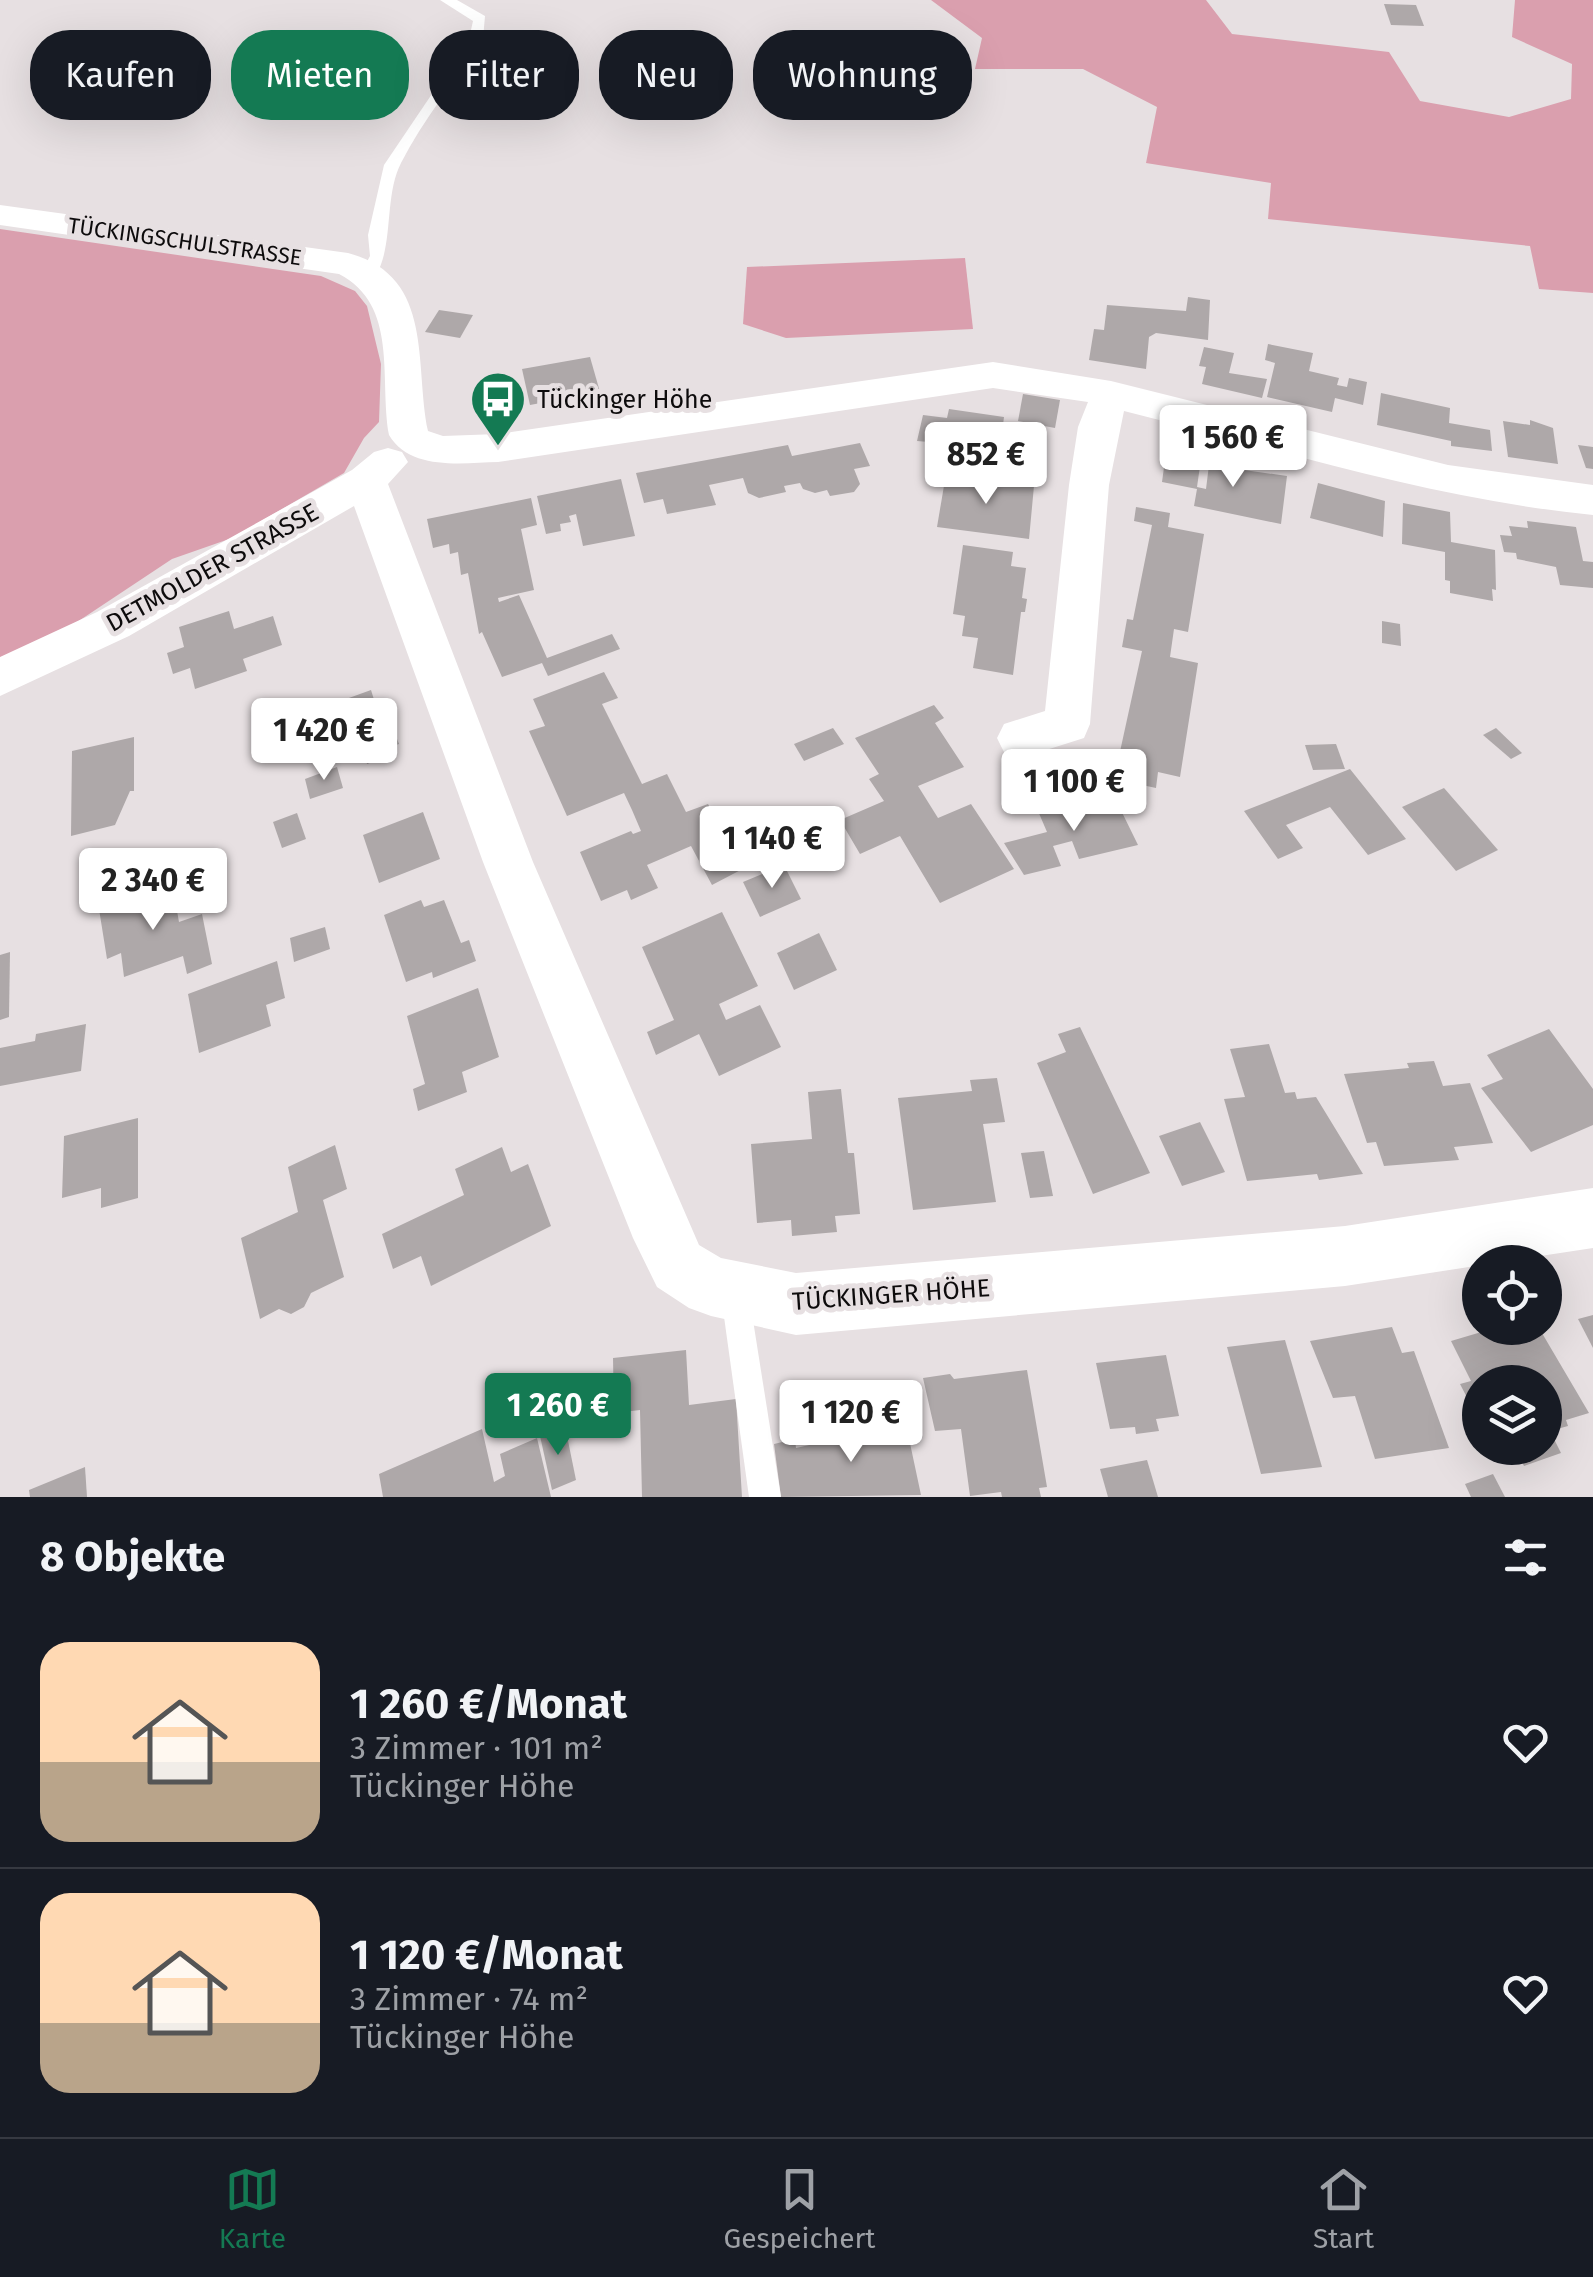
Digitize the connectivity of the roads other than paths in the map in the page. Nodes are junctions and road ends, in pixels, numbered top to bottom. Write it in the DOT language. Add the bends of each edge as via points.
graph roads {
  1 [pos="447,0"];
  2 [pos="0,215"];
  3 [pos="370,271"];
  4 [pos="1111,394"];
  5 [pos="414,441"];
  6 [pos="366,480"];
  7 [pos="1593,500"];
  8 [pos="0,678"];
  9 [pos="1021,738"];
  10 [pos="1593,1218"];
  11 [pos="734,1291"];
  12 [pos="764,1497"];
  1 -- 3 [label="lane" via="480,19 476,39 392,164"];
  2 -- 3 [label="street, TÜCKINGSCHULSTRASSE"];
  3 -- 5 [label="street" via="387,291 399,328 406,425"];
  4 -- 5 [label="street" via="994,375 498,448 442,450"];
  4 -- 7 [label="street" via="1416,474"];
  4 -- 9 [label="street" via="1089,485 1066,724"];
  5 -- 6 [label="street, DETMOLDER STRASSE"];
  6 -- 8 [label="street, DETMOLDER STRASSE" via="114,624"];
  6 -- 11 [label="street, TÜCKINGER HÖHE" via="521,898 663,1238 678,1266"];
  10 -- 11 [label="street, TÜCKINGER HÖHE" via="1346,1256 835,1301 796,1304"];
  11 -- 12 [label="lane"];
}
